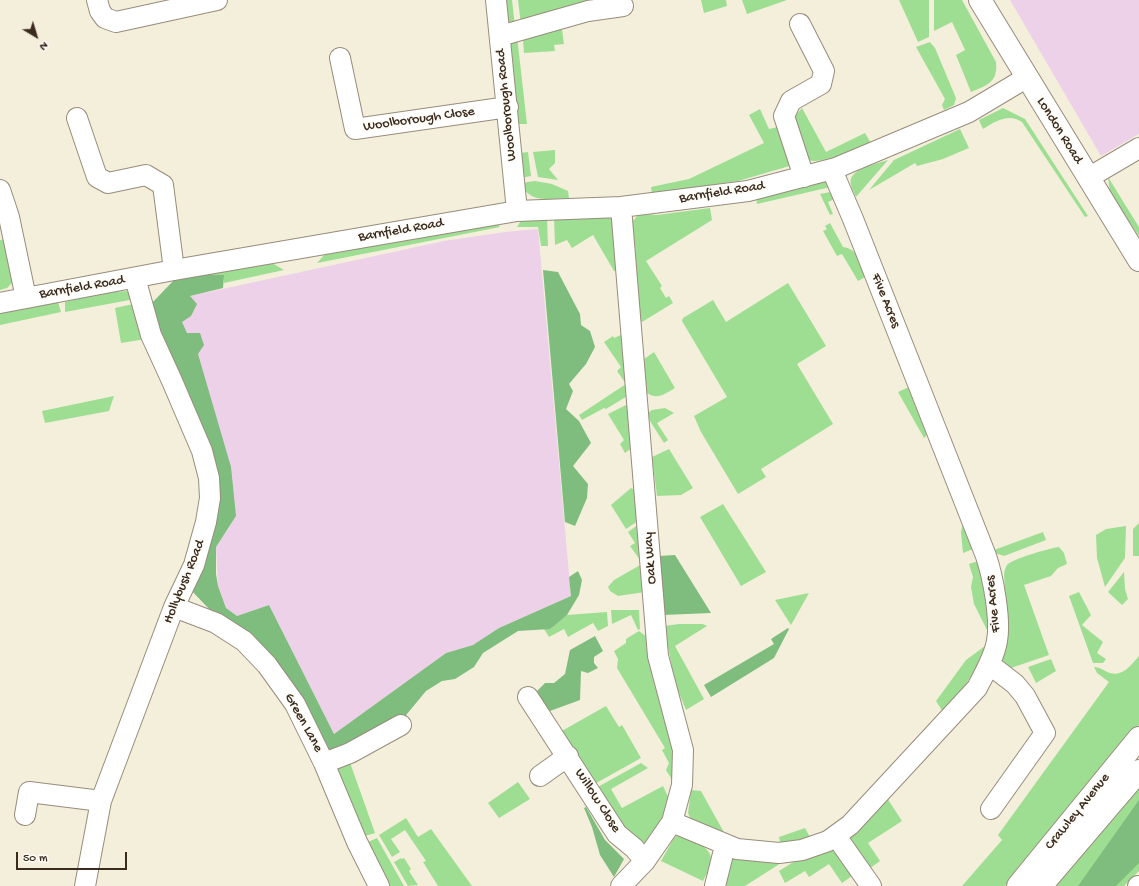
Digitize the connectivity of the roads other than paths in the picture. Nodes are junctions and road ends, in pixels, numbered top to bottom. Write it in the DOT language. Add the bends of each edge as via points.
graph roads {
  1 [pos="97,0"];
  2 [pos="217,0"];
  3 [pos="496,0"];
  4 [pos="980,0"];
  5 [pos="623,6"];
  6 [pos="800,24"];
  7 [pos="500,36"];
  8 [pos="340,58"];
  9 [pos="1026,78"];
  10 [pos="508,107"];
  11 [pos="77,118"];
  12 [pos="1139,148"];
  13 [pos="832,170"];
  14 [pos="804,177"];
  15 [pos="1088,178"];
  16 [pos="0,190"];
  17 [pos="621,207"];
  18 [pos="518,211"];
  19 [pos="1139,260"];
  20 [pos="174,270"];
  21 [pos="135,278"];
  22 [pos="26,298"];
  23 [pos="0,303"];
  24 [pos="174,607"];
  25 [pos="989,664"];
  26 [pos="528,697"];
  27 [pos="402,725"];
  28 [pos="1139,738"];
  29 [pos="568,756"];
  30 [pos="324,763"];
  31 [pos="1139,771"];
  32 [pos="540,776"];
  33 [pos="102,801"];
  34 [pos="992,809"];
  35 [pos="25,815"];
  36 [pos="672,822"];
  37 [pos="836,836"];
  38 [pos="725,846"];
  39 [pos="646,861"];
  40 [pos="85,886"];
  41 [pos="379,886"];
  42 [pos="621,886"];
  43 [pos="714,886"];
  44 [pos="870,886"];
  45 [pos="1018,886"];
  46 [pos="1042,886"];
  1 -- 2 [label="street" via="105,18 116,22"];
  3 -- 7 [label="street, Woolborough Road"];
  4 -- 9 [label="main road, London Road"];
  5 -- 7 [label="street" via="588,11"];
  6 -- 14 [label="street" via="824,71 821,84 791,101 784,116"];
  7 -- 10 [label="street, Woolborough Road"];
  8 -- 10 [label="street, Woolborough Close" via="355,129"];
  9 -- 13 [label="street, Barnfield Road" via="969,112"];
  9 -- 15 [label="main road, London Road"];
  10 -- 18 [label="street, Woolborough Road"];
  11 -- 20 [label="street" via="97,177 108,183 146,175 163,185"];
  12 -- 15 [label="street"];
  13 -- 14 [label="street, Barnfield Road"];
  13 -- 25 [label="street, Five Acres" via="989,565 996,602 998,640"];
  14 -- 17 [label="street, Barnfield Road" via="748,191"];
  15 -- 19 [label="main road, London Road"];
  16 -- 22 [label="street" via="9,217"];
  17 -- 18 [label="street, Barnfield Road"];
  17 -- 36 [label="street, Oak Way" via="658,656 683,750 682,785"];
  18 -- 20 [label="street, Barnfield Road"];
  20 -- 21 [label="street, Barnfield Road"];
  21 -- 22 [label="street, Barnfield Road"];
  21 -- 24 [label="street, Hollybush Road" via="151,335 202,451 209,478 210,498 200,547"];
  22 -- 23 [label="street, Barnfield Road"];
  24 -- 30 [label="street, Green Lane" via="216,623 244,641 267,665 295,704"];
  24 -- 33 [label="street, Hollybush Road"];
  25 -- 34 [label="street" via="1020,690 1045,733"];
  25 -- 37 [label="street, Five Acres" via="977,688 850,825"];
  26 -- 29 [label="street, Willow Close"];
  27 -- 30 [label="street" via="350,753"];
  28 -- 45 [label="main road, Crawley Avenue"];
  29 -- 32 [label="street, Willow Close"];
  29 -- 39 [label="street, Willow Close" via="617,834"];
  30 -- 41 [label="street, Green Lane" via="357,842"];
  31 -- 46 [label="main road, Crawley Avenue"];
  33 -- 35 [label="street" via="29,792"];
  33 -- 40 [label="street, Hollybush Road"];
  36 -- 38 [label="street, Five Acres"];
  36 -- 39 [label="street, Oak Way"];
  37 -- 38 [label="street, Five Acres" via="802,850 779,852"];
  37 -- 44 [label="street"];
  38 -- 43 [label="street"];
  39 -- 42 [label="street, Oak Way"];
}
